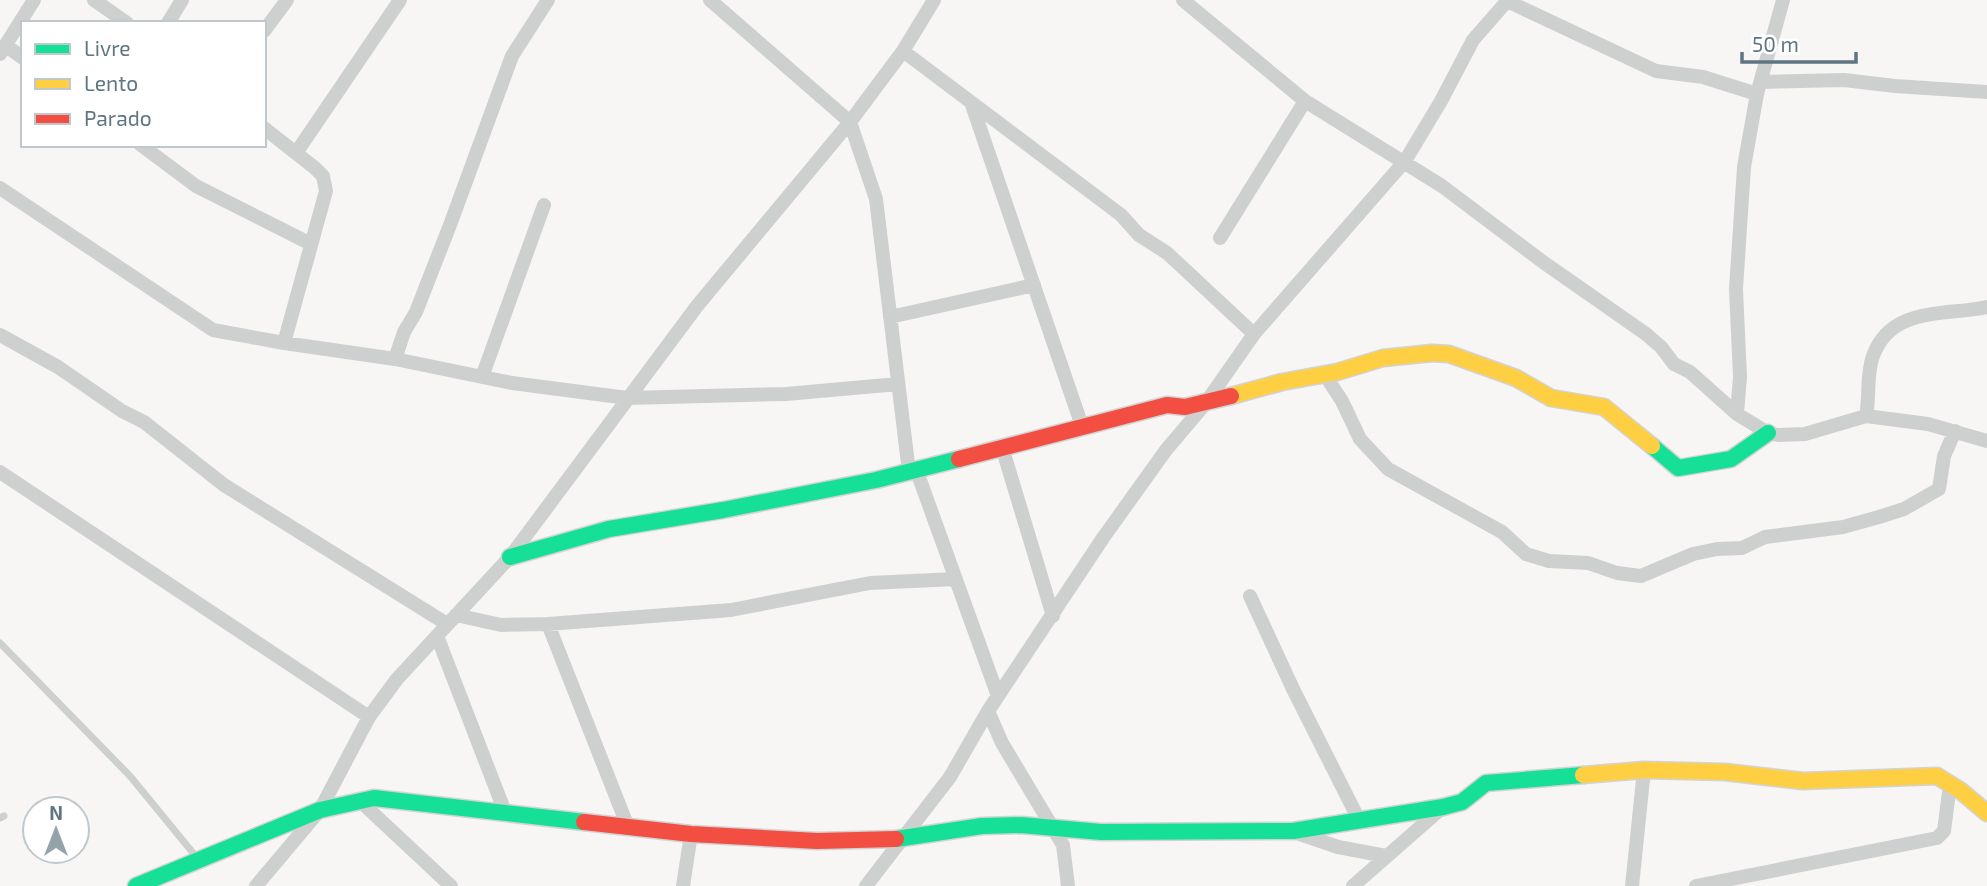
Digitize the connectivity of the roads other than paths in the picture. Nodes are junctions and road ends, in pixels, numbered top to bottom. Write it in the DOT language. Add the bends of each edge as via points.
graph roads {
  1 [pos="34,0"];
  2 [pos="94,0"];
  3 [pos="182,0"];
  4 [pos="287,0"];
  5 [pos="400,0"];
  6 [pos="548,0"];
  7 [pos="710,0"];
  8 [pos="933,0"];
  9 [pos="1183,0"];
  10 [pos="1783,0"];
  11 [pos="1508,1"];
  12 [pos="107,17"];
  13 [pos="169,21"];
  14 [pos="266,28"];
  15 [pos="3,50"];
  16 [pos="903,51"];
  17 [pos="21,57"];
  18 [pos="1759,88"];
  19 [pos="1987,92"];
  20 [pos="1305,101"];
  21 [pos="971,102"];
  22 [pos="850,122"];
  23 [pos="266,130"];
  24 [pos="144,147"];
  25 [pos="296,153"];
  26 [pos="1405,161"];
  27 [pos="0,188"];
  28 [pos="544,205"];
  29 [pos="1220,238"];
  30 [pos="311,244"];
  31 [pos="1034,285"];
  32 [pos="1987,307"];
  33 [pos="890,317"];
  34 [pos="1254,334"];
  35 [pos="0,335"];
  36 [pos="284,343"];
  37 [pos="395,359"];
  38 [pos="1325,374"];
  39 [pos="482,377"];
  40 [pos="898,384"];
  41 [pos="627,398"];
  42 [pos="1205,404"];
  43 [pos="1737,414"];
  44 [pos="1866,416"];
  45 [pos="1082,426"];
  46 [pos="1955,431"];
  47 [pos="1768,433"];
  48 [pos="1987,441"];
  49 [pos="1002,447"];
  50 [pos="913,471"];
  51 [pos="0,472"];
  52 [pos="510,557"];
  53 [pos="956,579"];
  54 [pos="1250,596"];
  55 [pos="1053,615"];
  56 [pos="451,620"];
  57 [pos="548,624"];
  58 [pos="437,636"];
  59 [pos="0,643"];
  60 [pos="998,696"];
  61 [pos="988,712"];
  62 [pos="369,717"];
  63 [pos="1644,770"];
  64 [pos="1950,783"];
  65 [pos="360,801"];
  66 [pos="1443,807"];
  67 [pos="320,810"];
  68 [pos="505,812"];
  69 [pos="1987,813"];
  70 [pos="1359,820"];
  71 [pos="628,827"];
  72 [pos="1054,827"];
  73 [pos="1293,831"];
  74 [pos="691,834"];
  75 [pos="901,839"];
  76 [pos="1386,856"];
  77 [pos="199,860"];
  78 [pos="169,879"];
  79 [pos="136,886"];
  80 [pos="256,886"];
  81 [pos="450,886"];
  82 [pos="683,886"];
  83 [pos="866,886"];
  84 [pos="1068,886"];
  85 [pos="1353,886"];
  86 [pos="1632,886"];
  87 [pos="1696,886"];
  1 -- 15 [label="street"];
  2 -- 12 [label="street"];
  3 -- 13 [label="street"];
  4 -- 14 [label="street"];
  5 -- 25 [label="street"];
  6 -- 37 [label="street" via="512,56"];
  7 -- 22 [label="street"];
  8 -- 16 [label="street"];
  9 -- 20 [label="street"];
  10 -- 18 [label="street"];
  11 -- 18 [label="street" via="1656,71"];
  11 -- 26 [label="street" via="1473,40"];
  15 -- 17 [label="street"];
  16 -- 21 [label="street"];
  16 -- 22 [label="street"];
  18 -- 19 [label="street" via="1844,80"];
  18 -- 43 [label="street" via="1743,181 1736,289 1741,377"];
  20 -- 26 [label="street"];
  20 -- 29 [label="street"];
  21 -- 31 [label="street"];
  21 -- 34 [label="street" via="1121,215"];
  22 -- 33 [label="street" via="876,199"];
  22 -- 41 [label="street"];
  23 -- 25 [label="street"];
  24 -- 30 [label="street" via="196,186"];
  25 -- 30 [label="street" via="323,176 326,191"];
  26 -- 34 [label="street"];
  26 -- 43 [label="street" via="1646,334 1674,364 1690,372"];
  27 -- 36 [label="street" via="213,330"];
  28 -- 39 [label="street"];
  30 -- 36 [label="street"];
  31 -- 33 [label="street"];
  31 -- 45 [label="street"];
  32 -- 44 [label="street" via="1924,315 1889,329 1873,355"];
  33 -- 40 [label="street"];
  34 -- 42 [label="street"];
  35 -- 56 [label="street" via="144,422 224,485"];
  36 -- 37 [label="street"];
  37 -- 39 [label="street"];
  38 -- 42 [label="street"];
  38 -- 46 [label="street" via="1360,439 1397,476 1502,532 1526,554 1588,563 1629,575 1641,576 1693,554 1741,548 1774,535 1843,527 1904,509 1939,489 1944,456"];
  38 -- 47 [label="street" via="1383,358 1449,354 1516,378 1551,398 1604,407 1678,468 1731,459"];
  39 -- 41 [label="street"];
  40 -- 41 [label="street" via="796,393"];
  40 -- 50 [label="street"];
  41 -- 52 [label="street"];
  42 -- 45 [label="street" via="1167,405"];
  42 -- 55 [label="street" via="1144,480"];
  43 -- 47 [label="street"];
  44 -- 46 [label="street"];
  44 -- 47 [label="street" via="1805,435"];
  45 -- 49 [label="street"];
  46 -- 48 [label="street"];
  49 -- 50 [label="street"];
  49 -- 55 [label="street"];
  50 -- 52 [label="street" via="609,529"];
  50 -- 53 [label="street"];
  51 -- 62 [label="street"];
  52 -- 56 [label="street"];
  53 -- 57 [label="street" via="870,583 731,610"];
  53 -- 60 [label="street"];
  54 -- 70 [label="street"];
  55 -- 60 [label="street"];
  56 -- 57 [label="street"];
  56 -- 58 [label="street"];
  57 -- 71 [label="street"];
  58 -- 62 [label="street"];
  58 -- 68 [label="street"];
  59 -- 77 [label="lane" via="130,776"];
  60 -- 61 [label="street"];
  61 -- 72 [label="street"];
  61 -- 75 [label="street" via="950,777"];
  62 -- 67 [label="street"];
  63 -- 64 [label="street" via="1725,772 1803,781 1925,775"];
  63 -- 66 [label="street" via="1486,783 1462,802"];
  63 -- 86 [label="street"];
  64 -- 69 [label="street"];
  64 -- 87 [label="street" via="1944,831 1937,838"];
  65 -- 67 [label="street"];
  65 -- 68 [label="street" via="386,798"];
  65 -- 81 [label="street"];
  66 -- 70 [label="street"];
  66 -- 76 [label="street"];
  67 -- 77 [label="street"];
  67 -- 80 [label="street"];
  68 -- 71 [label="street"];
  70 -- 73 [label="street"];
  71 -- 74 [label="street"];
  72 -- 73 [label="street" via="1101,832"];
  72 -- 75 [label="street" via="982,826"];
  72 -- 84 [label="street" via="1063,845"];
  73 -- 76 [label="street" via="1338,847"];
  74 -- 75 [label="street" via="817,841"];
  74 -- 82 [label="street"];
  75 -- 83 [label="street"];
  76 -- 85 [label="street"];
  77 -- 78 [label="street"];
  78 -- 79 [label="street"];
}
